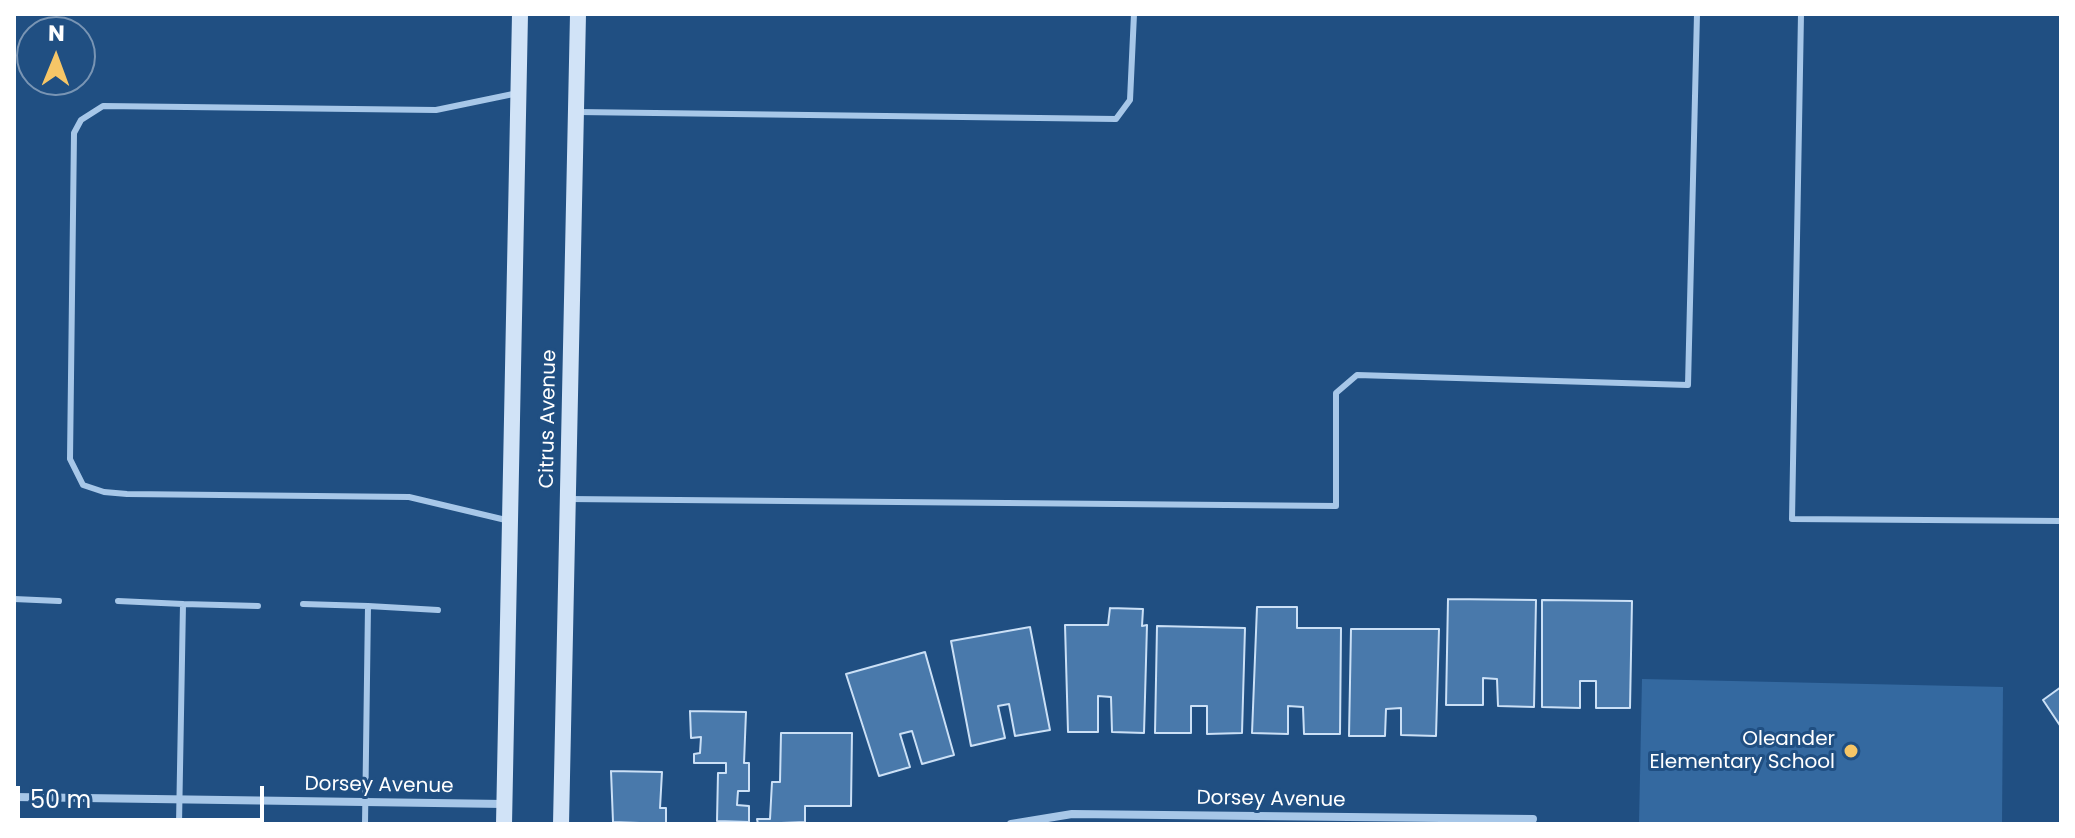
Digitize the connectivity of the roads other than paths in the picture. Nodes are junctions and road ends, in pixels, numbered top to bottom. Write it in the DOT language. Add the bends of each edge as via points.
graph roads {
  1 [pos="520,14"];
  2 [pos="578,14"];
  3 [pos="1134,14"];
  4 [pos="1697,14"];
  5 [pos="1801,14"];
  6 [pos="518,93"];
  7 [pos="576,112"];
  8 [pos="568,499"];
  9 [pos="510,521"];
  10 [pos="2061,521"];
  11 [pos="14,599"];
  12 [pos="59,601"];
  13 [pos="118,601"];
  14 [pos="183,604"];
  15 [pos="303,604"];
  16 [pos="258,606"];
  17 [pos="368,606"];
  18 [pos="438,610"];
  19 [pos="14,797"];
  20 [pos="179,799"];
  21 [pos="365,802"];
  22 [pos="504,804"];
  23 [pos="1533,819"];
  24 [pos="179,824"];
  25 [pos="365,824"];
  26 [pos="504,824"];
  27 [pos="561,824"];
  28 [pos="1011,824"];
  1 -- 6 [label="main road, Citrus Avenue"];
  2 -- 7 [label="main road, Citrus Avenue"];
  3 -- 7 [label="lane" via="1130,100 1116,119"];
  4 -- 8 [label="lane" via="1688,385 1357,375 1336,393 1336,506"];
  5 -- 10 [label="lane" via="1792,519"];
  6 -- 9 [label="main road, Citrus Avenue"];
  6 -- 9 [label="lane" via="436,110 103,106 81,120 74,133 70,459 83,485 104,492 409,497"];
  7 -- 8 [label="main road, Citrus Avenue"];
  8 -- 27 [label="main road, Citrus Avenue"];
  9 -- 22 [label="main road, Citrus Avenue"];
  11 -- 12 [label="lane"];
  13 -- 14 [label="lane"];
  14 -- 16 [label="lane"];
  14 -- 20 [label="lane"];
  15 -- 17 [label="lane"];
  17 -- 18 [label="lane"];
  17 -- 21 [label="lane"];
  19 -- 20 [label="street, Dorsey Avenue"];
  20 -- 21 [label="street, Dorsey Avenue"];
  20 -- 24 [label="lane"];
  21 -- 22 [label="street, Dorsey Avenue"];
  21 -- 25 [label="lane"];
  22 -- 26 [label="main road, Citrus Avenue"];
  23 -- 28 [label="street, Dorsey Avenue" via="1072,814"];
}
